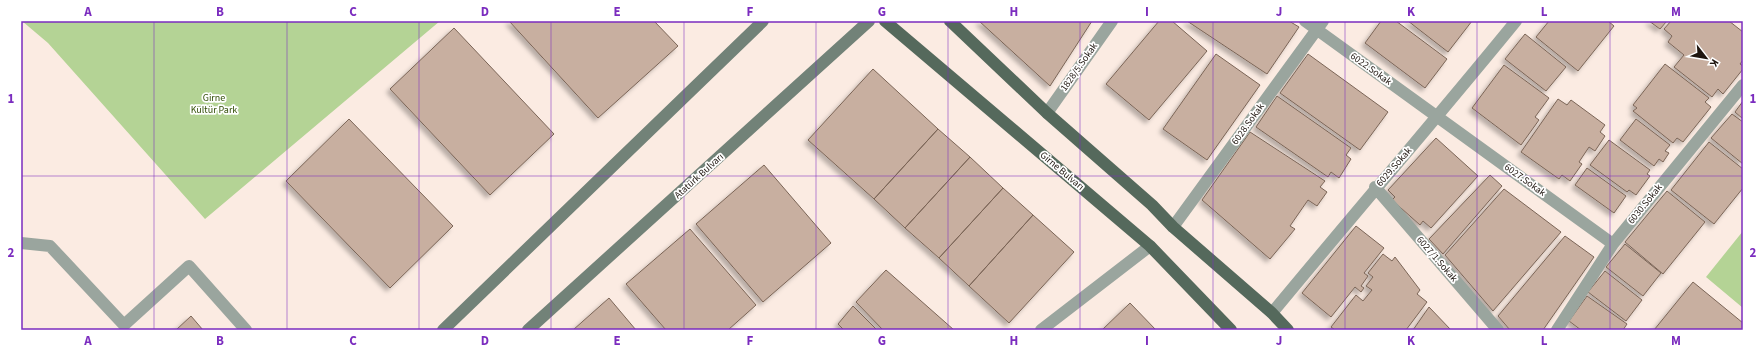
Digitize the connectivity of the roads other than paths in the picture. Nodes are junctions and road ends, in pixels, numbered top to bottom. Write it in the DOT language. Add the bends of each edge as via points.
graph roads {
  1 [pos="763,21"];
  2 [pos="869,21"];
  3 [pos="885,21"];
  4 [pos="950,21"];
  5 [pos="1112,21"];
  6 [pos="1305,21"];
  7 [pos="1516,21"];
  8 [pos="1320,25"];
  9 [pos="1743,85"];
  10 [pos="1046,113"];
  11 [pos="1438,117"];
  12 [pos="1376,188"];
  13 [pos="1173,227"];
  14 [pos="21,242"];
  15 [pos="1613,244"];
  16 [pos="1150,246"];
  17 [pos="1272,313"];
  18 [pos="246,330"];
  19 [pos="443,330"];
  20 [pos="528,330"];
  21 [pos="1041,330"];
  22 [pos="1231,330"];
  23 [pos="1288,330"];
  24 [pos="1498,330"];
  25 [pos="1557,330"];
  1 -- 19 [label="main road"];
  2 -- 20 [label="main road, Atatürk Bulvarı"];
  3 -- 16 [label="main road, Girne Bulvarı"];
  4 -- 10 [label="main road"];
  5 -- 10 [label="street, 1828/5.Sokak"];
  6 -- 8 [label="street, 6022.Sokak"];
  7 -- 11 [label="street, 6029.Sokak"];
  8 -- 11 [label="street, 6022.Sokak"];
  8 -- 13 [label="street, 6028.Sokak"];
  9 -- 15 [label="street, 6030.Sokak"];
  10 -- 13 [label="main road" via="1152,205"];
  11 -- 12 [label="street, 6029.Sokak"];
  11 -- 15 [label="street, 6027.Sokak"];
  12 -- 17 [label="street, 6029.Sokak"];
  12 -- 24 [label="street, 6027/1.Sokak"];
  13 -- 17 [label="main road"];
  14 -- 18 [label="street" via="50,246 124,325 189,266"];
  15 -- 25 [label="street, 6030.Sokak"];
  16 -- 21 [label="street"];
  16 -- 22 [label="main road, Girne Bulvarı"];
  17 -- 23 [label="main road"];
}
